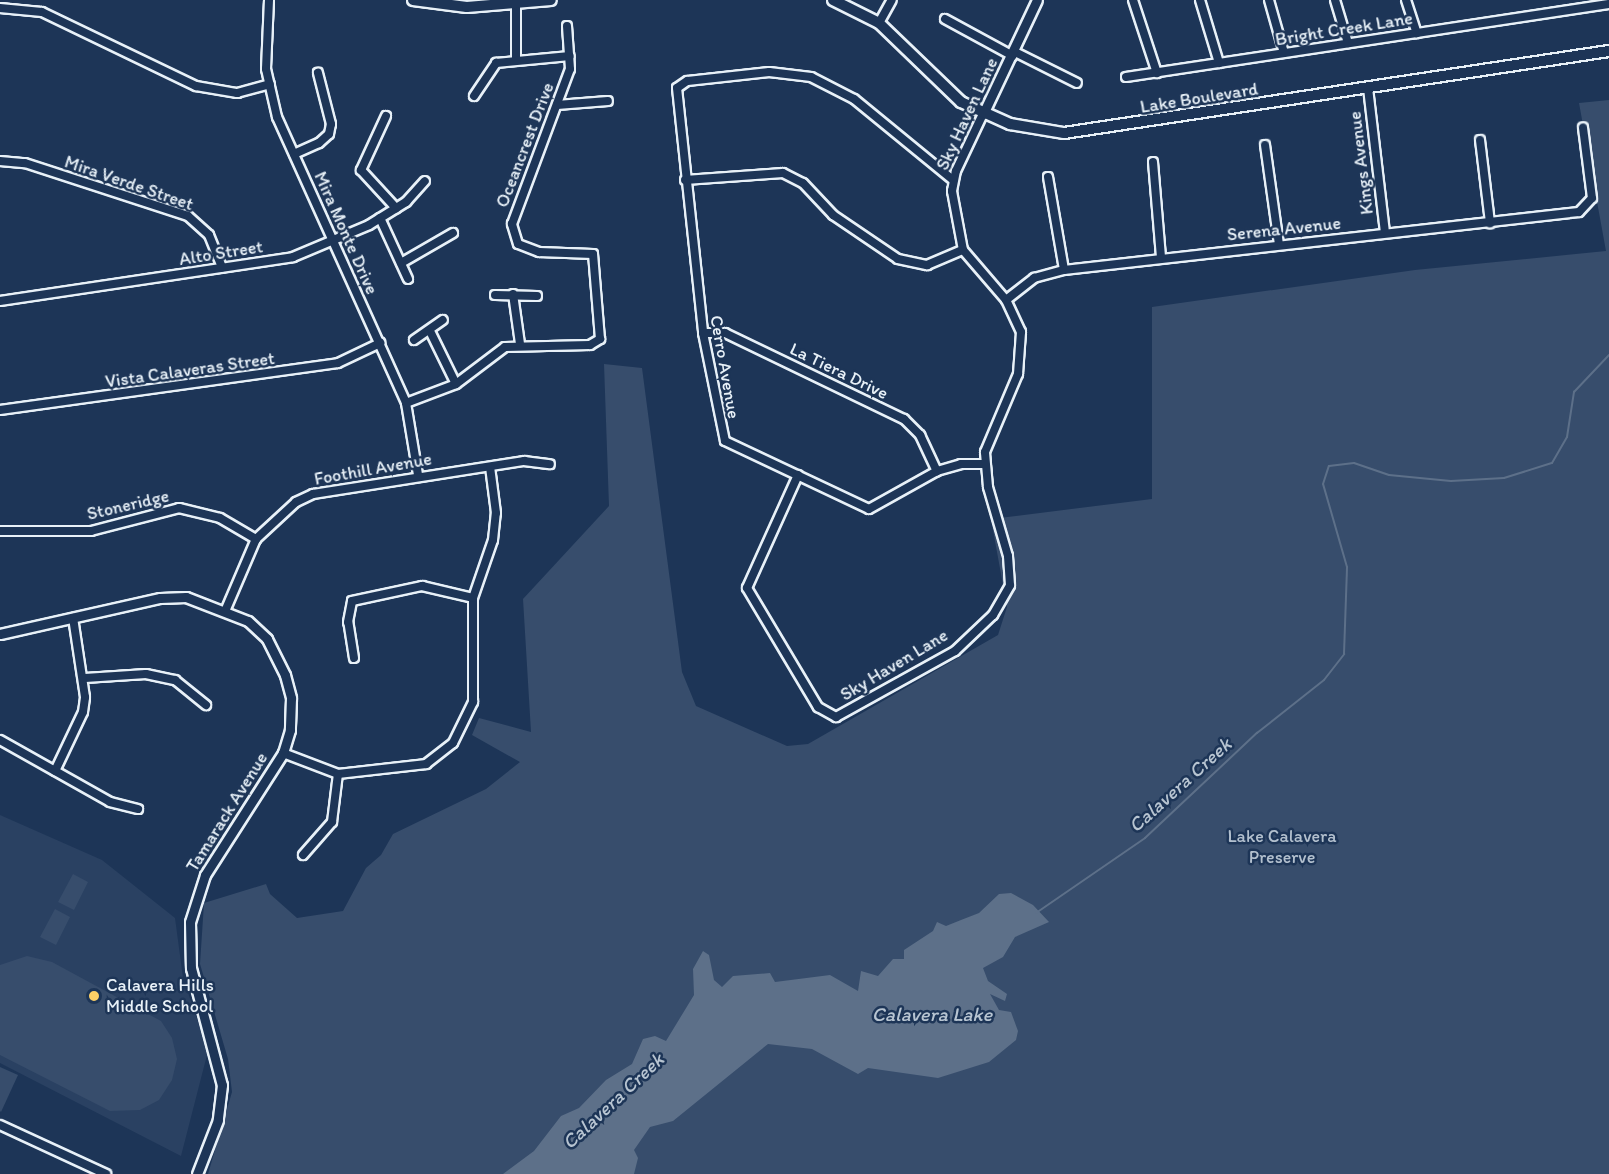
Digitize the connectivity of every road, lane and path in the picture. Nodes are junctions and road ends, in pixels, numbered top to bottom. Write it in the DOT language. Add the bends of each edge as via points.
graph roads {
  1 [pos="269,0"];
  2 [pos="413,0"];
  3 [pos="551,0"];
  4 [pos="834,0"];
  5 [pos="892,0"];
  6 [pos="1037,0"];
  7 [pos="1133,0"];
  8 [pos="1200,0"];
  9 [pos="1269,0"];
  10 [pos="1335,0"];
  11 [pos="1417,0"];
  12 [pos="1406,1"];
  13 [pos="516,3"];
  14 [pos="1604,3"];
  15 [pos="0,8"];
  16 [pos="945,19"];
  17 [pos="879,23"];
  18 [pos="567,26"];
  19 [pos="1417,33"];
  20 [pos="1348,43"];
  21 [pos="1609,51"];
  22 [pos="1284,53"];
  23 [pos="1014,54"];
  24 [pos="570,56"];
  25 [pos="516,60"];
  26 [pos="1219,63"];
  27 [pos="318,73"];
  28 [pos="1156,73"];
  29 [pos="1126,77"];
  30 [pos="1077,83"];
  31 [pos="270,84"];
  32 [pos="1368,88"];
  33 [pos="474,96"];
  34 [pos="608,101"];
  35 [pos="557,105"];
  36 [pos="983,114"];
  37 [pos="386,116"];
  38 [pos="1583,128"];
  39 [pos="1480,140"];
  40 [pos="1265,146"];
  41 [pos="294,154"];
  42 [pos="0,161"];
  43 [pos="1153,162"];
  44 [pos="1048,177"];
  45 [pos="685,180"];
  46 [pos="953,180"];
  47 [pos="425,181"];
  48 [pos="396,208"];
  49 [pos="380,218"];
  50 [pos="1490,223"];
  51 [pos="453,233"];
  52 [pos="1385,233"];
  53 [pos="333,241"];
  54 [pos="1279,244"];
  55 [pos="963,250"];
  56 [pos="1161,258"];
  57 [pos="401,263"];
  58 [pos="222,268"];
  59 [pos="1064,270"];
  60 [pos="408,279"];
  61 [pos="513,294"];
  62 [pos="495,295"];
  63 [pos="537,296"];
  64 [pos="1006,300"];
  65 [pos="0,301"];
  66 [pos="443,320"];
  67 [pos="430,331"];
  68 [pos="703,333"];
  69 [pos="414,340"];
  70 [pos="380,343"];
  71 [pos="520,344"];
  72 [pos="456,384"];
  73 [pos="406,403"];
  74 [pos="0,410"];
  75 [pos="550,464"];
  76 [pos="985,464"];
  77 [pos="489,466"];
  78 [pos="938,471"];
  79 [pos="418,475"];
  80 [pos="798,475"];
  81 [pos="0,531"];
  82 [pos="256,539"];
  83 [pos="474,598"];
  84 [pos="226,609"];
  85 [pos="73,618"];
  86 [pos="0,634"];
  87 [pos="354,658"];
  88 [pos="85,678"];
  89 [pos="206,705"];
  90 [pos="0,740"];
  91 [pos="283,753"];
  92 [pos="55,771"];
  93 [pos="338,774"];
  94 [pos="138,809"];
  95 [pos="303,855"];
  96 [pos="0,1125"];
  97 [pos="102,1173"];
  98 [pos="197,1174"];
  1 -- 31 [label="street, Mira Monte Drive" via="264,33"];
  2 -- 13 [label="main road" via="467,7"];
  3 -- 13 [label="main road"];
  4 -- 17 [label="main road, Lake Boulevard"];
  5 -- 17 [label="street"];
  6 -- 23 [label="street, Sky Haven Lane"];
  7 -- 28 [label="street"];
  8 -- 26 [label="street"];
  9 -- 22 [label="street"];
  10 -- 20 [label="street"];
  11 -- 12 [label="street"];
  12 -- 19 [label="street"];
  13 -- 25 [label="street"];
  14 -- 19 [label="street, Bright Creek Lane"];
  15 -- 31 [label="street" via="42,12 196,86 237,93"];
  16 -- 23 [label="street"];
  17 -- 36 [label="main road, Lake Boulevard" via="955,97"];
  18 -- 24 [label="street"];
  19 -- 20 [label="street, Bright Creek Lane"];
  20 -- 22 [label="street, Bright Creek Lane"];
  21 -- 32 [label="main road, Lake Boulevard"];
  22 -- 26 [label="street, Bright Creek Lane"];
  23 -- 30 [label="street"];
  23 -- 36 [label="street, Sky Haven Lane"];
  24 -- 25 [label="street"];
  24 -- 35 [label="street, Oceancrest Drive"];
  25 -- 33 [label="street" via="496,63"];
  26 -- 28 [label="street, Bright Creek Lane"];
  27 -- 41 [label="street" via="331,124 329,134 319,144"];
  28 -- 29 [label="street, Bright Creek Lane"];
  31 -- 41 [label="street, Mira Monte Drive"];
  32 -- 36 [label="main road, Lake Boulevard" via="1077,133 1036,130"];
  32 -- 52 [label="street, Kings Avenue"];
  34 -- 35 [label="street"];
  35 -- 71 [label="street, Oceancrest Drive" via="512,224 513,237 539,252 589,252 600,339 590,345"];
  36 -- 46 [label="street, Sky Haven Lane"];
  37 -- 48 [label="street" via="361,170"];
  38 -- 50 [label="street, Serena Avenue" via="1592,198 1587,207 1575,213"];
  39 -- 50 [label="street"];
  40 -- 54 [label="street"];
  41 -- 53 [label="street, Mira Monte Drive"];
  42 -- 58 [label="street, Mira Verde Street" via="25,163 188,216 209,235"];
  43 -- 56 [label="street"];
  44 -- 59 [label="street"];
  45 -- 46 [label="street, Cerro Avenue" via="675,96 681,84 769,72 811,77 854,99"];
  45 -- 55 [label="street" via="783,172 803,183 833,215 898,260 927,265"];
  45 -- 68 [label="street, Cerro Avenue"];
  46 -- 55 [label="street, Sky Haven Lane" via="954,216"];
  47 -- 48 [label="street, Alto Street"];
  48 -- 49 [label="street, Alto Street"];
  49 -- 53 [label="street, Alto Street"];
  49 -- 57 [label="street"];
  50 -- 52 [label="street, Serena Avenue"];
  51 -- 57 [label="street"];
  52 -- 54 [label="street, Serena Avenue"];
  53 -- 58 [label="street, Alto Street" via="293,257"];
  53 -- 70 [label="street, Mira Monte Drive"];
  54 -- 56 [label="street, Serena Avenue"];
  55 -- 64 [label="street, Sky Haven Lane"];
  56 -- 59 [label="street, Serena Avenue"];
  57 -- 60 [label="street"];
  58 -- 65 [label="street, Alto Street"];
  59 -- 64 [label="street, Serena Avenue" via="1034,278"];
  61 -- 62 [label="street"];
  61 -- 63 [label="street"];
  61 -- 71 [label="street"];
  64 -- 76 [label="street, Sky Haven Lane" via="1021,332 1022,356 991,432"];
  66 -- 67 [label="street"];
  67 -- 69 [label="street"];
  67 -- 72 [label="street"];
  68 -- 78 [label="street, La Tiera Drive" via="725,333 904,419 921,435"];
  68 -- 80 [label="street, Cerro Avenue" via="717,386 721,435"];
  70 -- 73 [label="street, Mira Monte Drive"];
  70 -- 74 [label="street, Vista Calaveras Street" via="338,363"];
  71 -- 72 [label="street" via="493,352"];
  72 -- 73 [label="street"];
  73 -- 79 [label="street, Mira Monte Drive"];
  75 -- 77 [label="street, Foothill Avenue"];
  76 -- 78 [label="street, Cerro Avenue"];
  76 -- 80 [label="street, Sky Haven Lane" via="1008,556 1010,585 993,615 955,651 844,715 825,714 818,707 747,588"];
  77 -- 79 [label="street, Foothill Avenue"];
  77 -- 83 [label="street" via="496,513 493,540"];
  78 -- 80 [label="street, Cerro Avenue" via="868,509"];
  79 -- 82 [label="street, Foothill Avenue" via="313,494 296,502"];
  81 -- 82 [label="street, Stoneridge" via="91,531 179,507 220,518"];
  82 -- 84 [label="street, Foothill Avenue"];
  83 -- 87 [label="street" via="422,586 352,601 348,622"];
  83 -- 93 [label="street" via="473,702 453,743 426,764"];
  84 -- 85 [label="street, Tamarack Avenue" via="186,597 160,598"];
  84 -- 91 [label="street, Tamarack Avenue" via="248,621 267,639 285,675 291,709"];
  85 -- 86 [label="street, Tamarack Avenue"];
  85 -- 88 [label="street"];
  88 -- 89 [label="street" via="146,674 175,680"];
  88 -- 92 [label="street" via="83,712"];
  90 -- 92 [label="street"];
  91 -- 93 [label="street"];
  91 -- 98 [label="street, Tamarack Avenue" via="205,875 190,922 191,968 222,1085 218,1120"];
  92 -- 94 [label="street" via="110,802"];
  93 -- 95 [label="street" via="332,822"];
  96 -- 97 [label="street"];
}
